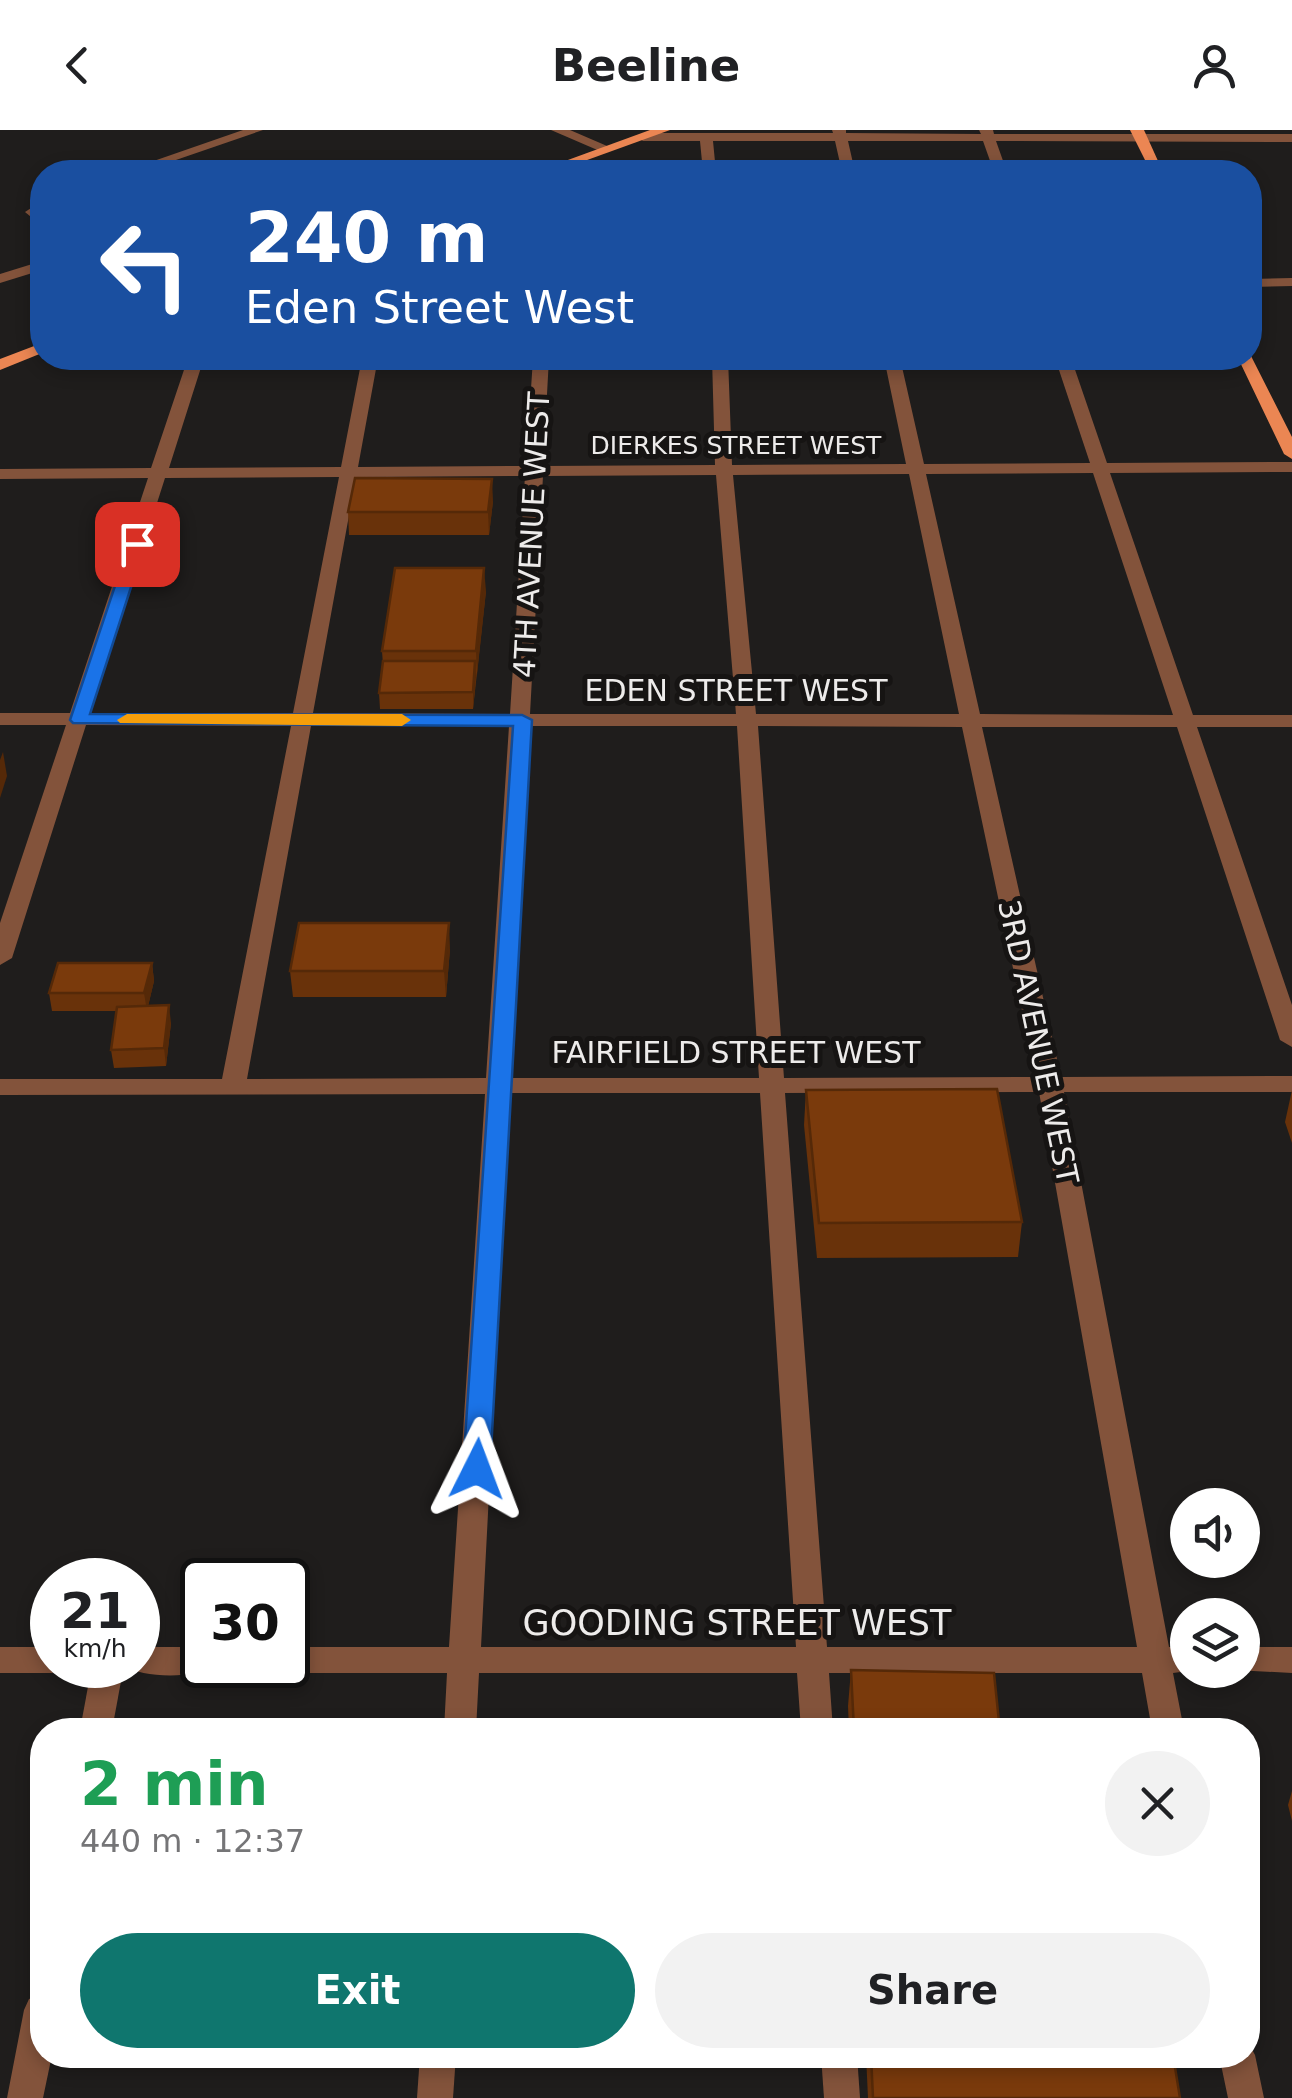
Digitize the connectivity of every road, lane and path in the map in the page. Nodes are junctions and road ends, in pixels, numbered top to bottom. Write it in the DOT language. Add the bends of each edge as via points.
graph roads {
  1 [pos="213,130"];
  2 [pos="256,130"];
  3 [pos="558,130"];
  4 [pos="663,130"];
  5 [pos="839,134"];
  6 [pos="987,134"];
  7 [pos="1138,134"];
  8 [pos="1283,135"];
  9 [pos="643,137"];
  10 [pos="706,137"];
  11 [pos="229,138"];
  12 [pos="607,150"];
  13 [pos="1292,157"];
  14 [pos="164,160"];
  15 [pos="582,160"];
  16 [pos="708,160"];
  17 [pos="845,160"];
  18 [pos="996,160"];
  19 [pos="1152,160"];
  20 [pos="30,270"];
  21 [pos="0,279"];
  22 [pos="1262,282"];
  23 [pos="1292,282"];
  24 [pos="30,353"];
  25 [pos="0,364"];
  26 [pos="192,370"];
  27 [pos="368,370"];
  28 [pos="540,370"];
  29 [pos="720,370"];
  30 [pos="895,370"];
  31 [pos="1067,370"];
  32 [pos="1252,370"];
  33 [pos="1292,454"];
  34 [pos="1292,467"];
  35 [pos="1101,468"];
  36 [pos="918,469"];
  37 [pos="724,470"];
  38 [pos="534,471"];
  39 [pos="349,472"];
  40 [pos="160,473"];
  41 [pos="0,474"];
  42 [pos="0,720"];
  43 [pos="80,720"];
  44 [pos="302,720"];
  45 [pos="522,720"];
  46 [pos="747,721"];
  47 [pos="968,721"];
  48 [pos="1185,722"];
  49 [pos="1292,722"];
  50 [pos="0,958"];
  51 [pos="1292,1040"];
  52 [pos="1292,1084"];
  53 [pos="772,1085"];
  54 [pos="1050,1085"];
  55 [pos="500,1086"];
  56 [pos="0,1087"];
  57 [pos="233,1087"];
  58 [pos="0,1660"];
  59 [pos="30,1660"];
  60 [pos="310,1660"];
  61 [pos="465,1660"];
  62 [pos="812,1660"];
  63 [pos="1154,1660"];
  64 [pos="1170,1660"];
  65 [pos="1260,1660"];
  66 [pos="1292,1660"];
  67 [pos="104,1688"];
  68 [pos="98,1718"];
  69 [pos="461,1718"];
  70 [pos="816,1718"];
  71 [pos="1166,1718"];
  72 [pos="31,2068"];
  73 [pos="437,2068"];
  74 [pos="840,2068"];
  75 [pos="1240,2068"];
  76 [pos="26,2098"];
  77 [pos="436,2098"];
  78 [pos="842,2098"];
  79 [pos="1246,2098"];
  1 -- 11 [label="street"];
  2 -- 11 [label="street"];
  3 -- 12 [label="street"];
  4 -- 9 [label="main road"];
  5 -- 6 [label="street"];
  5 -- 10 [label="street"];
  5 -- 17 [label="street"];
  6 -- 7 [label="street"];
  6 -- 18 [label="street"];
  7 -- 8 [label="street"];
  7 -- 19 [label="main road"];
  8 -- 13 [label="street"];
  9 -- 10 [label="street"];
  9 -- 12 [label="main road"];
  10 -- 16 [label="street"];
  11 -- 14 [label="street"];
  12 -- 15 [label="main road"];
  20 -- 21 [label="street"];
  22 -- 23 [label="street"];
  24 -- 25 [label="main road"];
  26 -- 40 [label="street"];
  27 -- 39 [label="street"];
  28 -- 38 [label="street, 4TH AVENUE WEST"];
  29 -- 37 [label="street"];
  30 -- 36 [label="street, 3RD AVENUE WEST"];
  31 -- 35 [label="street"];
  32 -- 33 [label="main road"];
  34 -- 35 [label="street, DIERKES STREET WEST"];
  35 -- 36 [label="street, DIERKES STREET WEST"];
  35 -- 48 [label="street"];
  36 -- 37 [label="street, DIERKES STREET WEST"];
  36 -- 47 [label="street, 3RD AVENUE WEST"];
  37 -- 38 [label="street, DIERKES STREET WEST"];
  37 -- 46 [label="street"];
  38 -- 39 [label="street, DIERKES STREET WEST"];
  38 -- 45 [label="street, 4TH AVENUE WEST"];
  39 -- 40 [label="street, DIERKES STREET WEST"];
  39 -- 44 [label="street"];
  40 -- 41 [label="street, DIERKES STREET WEST"];
  40 -- 43 [label="street"];
  42 -- 43 [label="street, EDEN STREET WEST"];
  43 -- 44 [label="street, EDEN STREET WEST"];
  43 -- 50 [label="street"];
  44 -- 45 [label="street, EDEN STREET WEST"];
  44 -- 57 [label="street"];
  45 -- 46 [label="street, EDEN STREET WEST"];
  45 -- 55 [label="street, 4TH AVENUE WEST"];
  46 -- 47 [label="street, EDEN STREET WEST"];
  46 -- 53 [label="street"];
  47 -- 48 [label="street, EDEN STREET WEST"];
  47 -- 54 [label="street, 3RD AVENUE WEST"];
  48 -- 49 [label="street, EDEN STREET WEST"];
  48 -- 51 [label="street"];
  52 -- 54 [label="street, FAIRFIELD STREET WEST"];
  53 -- 54 [label="street, FAIRFIELD STREET WEST"];
  53 -- 55 [label="street, FAIRFIELD STREET WEST"];
  53 -- 62 [label="street"];
  54 -- 63 [label="street, 3RD AVENUE WEST"];
  55 -- 57 [label="street, FAIRFIELD STREET WEST"];
  55 -- 61 [label="street, 4TH AVENUE WEST"];
  56 -- 57 [label="street, FAIRFIELD STREET WEST"];
  58 -- 59 [label="street"];
  60 -- 61 [label="street, GOODING STREET WEST"];
  61 -- 62 [label="street, GOODING STREET WEST"];
  61 -- 69 [label="street, 4TH AVENUE WEST"];
  62 -- 63 [label="street, GOODING STREET WEST"];
  62 -- 70 [label="street"];
  63 -- 64 [label="street, GOODING STREET WEST"];
  63 -- 71 [label="street, 3RD AVENUE WEST"];
  65 -- 66 [label="street"];
  67 -- 68 [label="street"];
  72 -- 76 [label="street"];
  73 -- 77 [label="street"];
  74 -- 78 [label="street"];
  75 -- 79 [label="street"];
}
